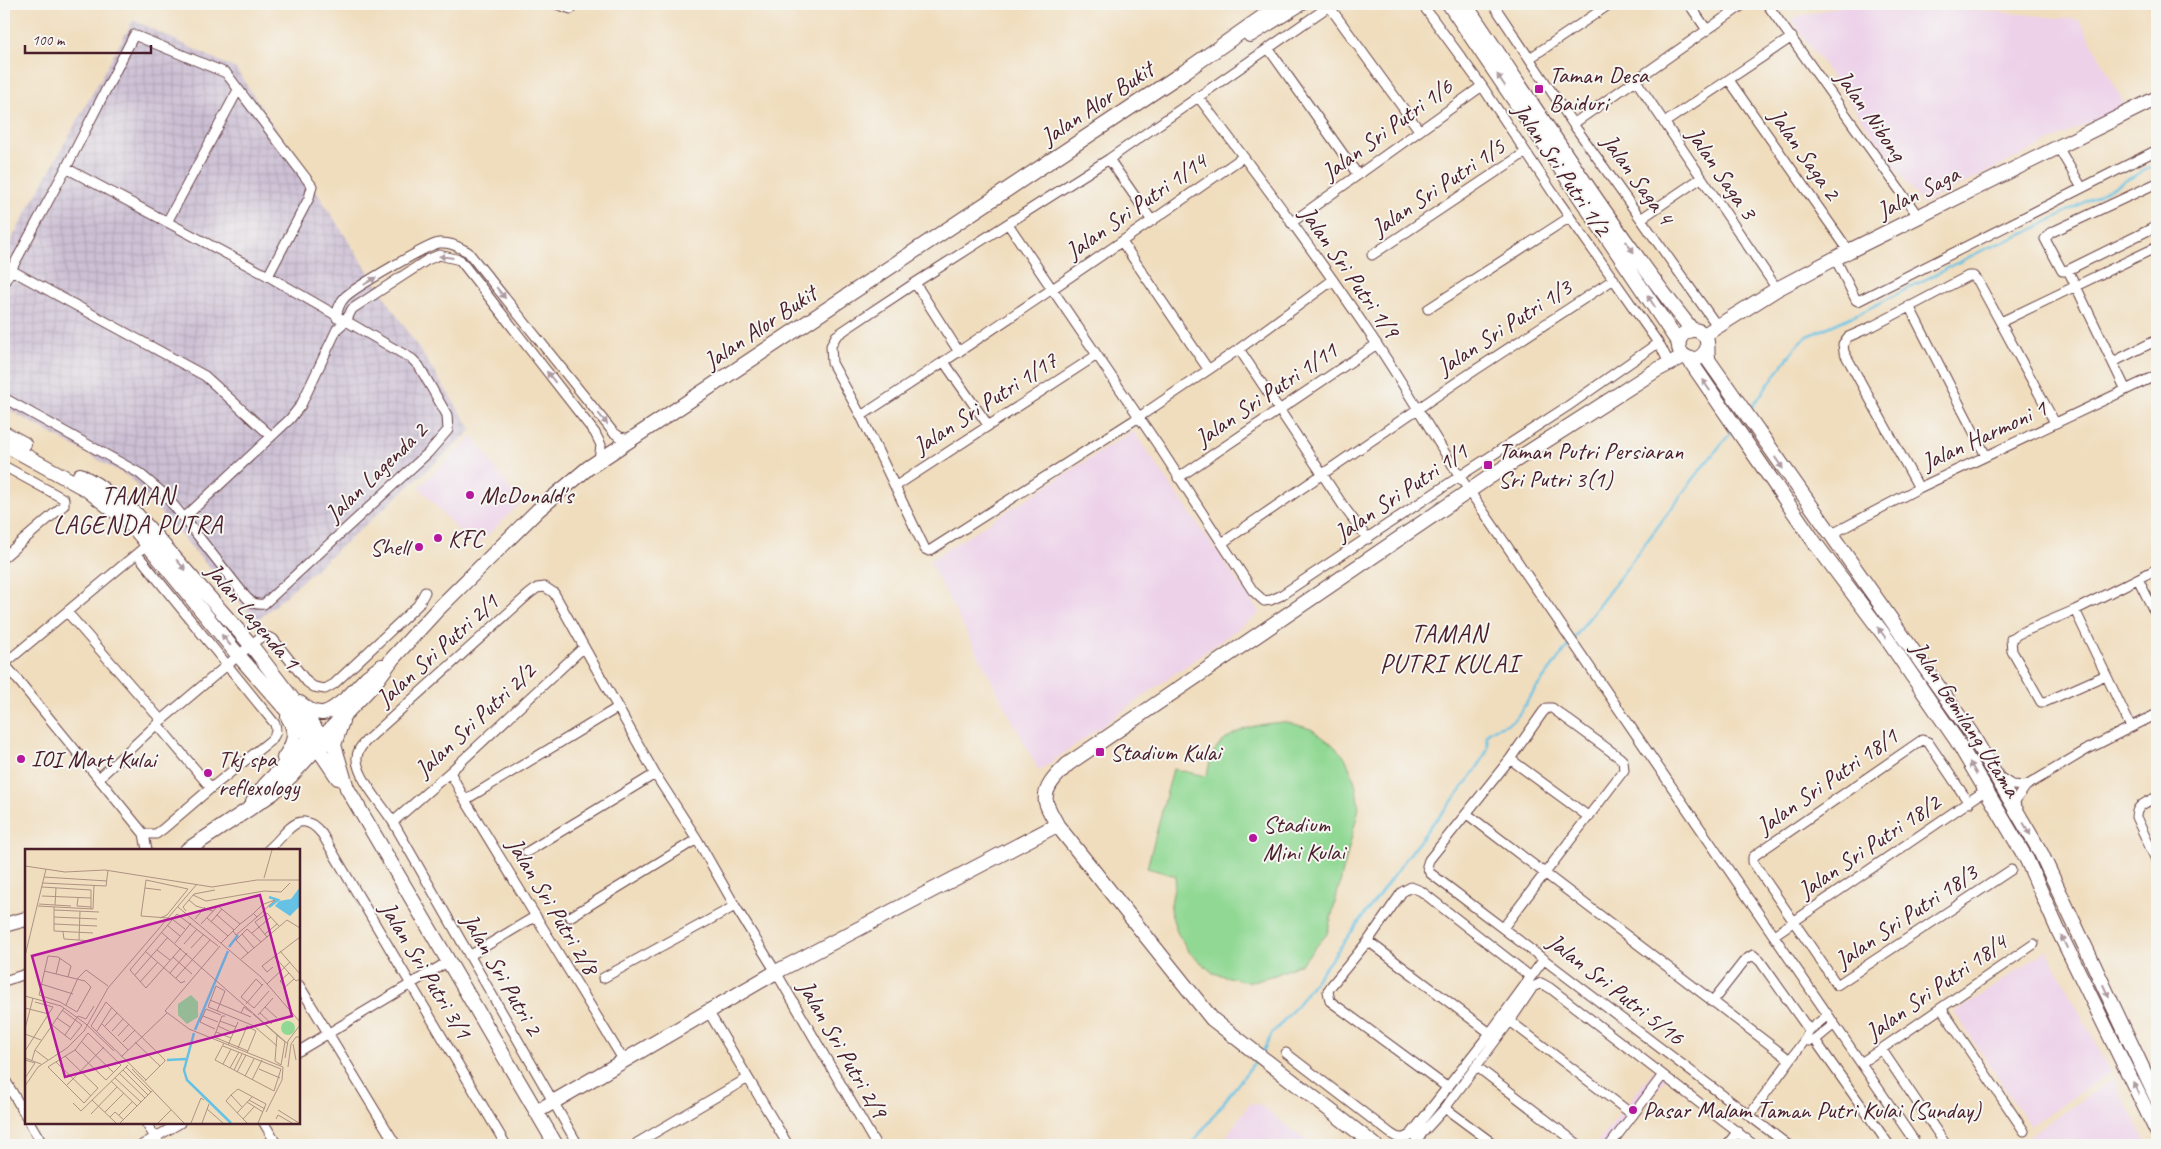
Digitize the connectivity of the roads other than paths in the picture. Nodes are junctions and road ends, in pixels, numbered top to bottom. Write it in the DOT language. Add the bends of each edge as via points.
graph roads {
  1 [pos="556,4"];
  2 [pos="1280,4"];
  3 [pos="1300,4"];
  4 [pos="1422,4"];
  5 [pos="1449,4"];
  6 [pos="1465,4"];
  7 [pos="1493,4"];
  8 [pos="1610,4"];
  9 [pos="1689,4"];
  10 [pos="1744,4"];
  11 [pos="1767,4"];
  12 [pos="1331,5"];
  13 [pos="571,9"];
  14 [pos="1706,30"];
  15 [pos="1792,37"];
  16 [pos="1268,48"];
  17 [pos="1530,58"];
  18 [pos="1184,72"];
  19 [pos="1635,79"];
  20 [pos="1729,80"];
  21 [pos="1482,86"];
  22 [pos="238,90"];
  23 [pos="1199,98"];
  24 [pos="2157,98"];
  25 [pos="1664,123"];
  26 [pos="1573,124"];
  27 [pos="1419,130"];
  28 [pos="2058,147"];
  29 [pos="2157,150"];
  30 [pos="1526,152"];
  31 [pos="1243,157"];
  32 [pos="1109,159"];
  33 [pos="66,168"];
  34 [pos="1358,175"];
  35 [pos="1701,178"];
  36 [pos="2157,183"];
  37 [pos="2082,188"];
  38 [pos="1918,216"];
  39 [pos="1570,217"];
  40 [pos="1642,218"];
  41 [pos="1152,221"];
  42 [pos="168,222"];
  43 [pos="1291,223"];
  44 [pos="1008,224"];
  45 [pos="2157,226"];
  46 [pos="1122,242"];
  47 [pos="2157,247"];
  48 [pos="1849,251"];
  49 [pos="1372,255"];
  50 [pos="1835,258"];
  51 [pos="11,270"];
  52 [pos="2068,270"];
  53 [pos="268,276"];
  54 [pos="1614,279"];
  55 [pos="1333,280"];
  56 [pos="4,283"];
  57 [pos="915,283"];
  58 [pos="2074,287"];
  59 [pos="1052,289"];
  60 [pos="1777,289"];
  61 [pos="1910,306"];
  62 [pos="1428,309"];
  63 [pos="336,314"];
  64 [pos="346,321"];
  65 [pos="2001,322"];
  66 [pos="1718,327"];
  67 [pos="337,329"];
  68 [pos="1701,338"];
  69 [pos="2157,340"];
  70 [pos="1658,343"];
  71 [pos="1377,344"];
  72 [pos="1239,349"];
  73 [pos="1682,351"];
  74 [pos="960,352"];
  75 [pos="1097,355"];
  76 [pos="1667,359"];
  77 [pos="944,362"];
  78 [pos="2113,362"];
  79 [pos="1208,369"];
  80 [pos="1655,371"];
  81 [pos="2157,374"];
  82 [pos="2126,390"];
  83 [pos="4,398"];
  84 [pos="1281,410"];
  85 [pos="1416,410"];
  86 [pos="861,416"];
  87 [pos="1139,417"];
  88 [pos="2055,423"];
  89 [pos="988,425"];
  90 [pos="4,433"];
  91 [pos="271,436"];
  92 [pos="632,439"];
  93 [pos="4,444"];
  94 [pos="1986,456"];
  95 [pos="599,460"];
  96 [pos="4,466"];
  97 [pos="1323,474"];
  98 [pos="1460,476"];
  99 [pos="1178,478"];
  100 [pos="896,486"];
  101 [pos="1918,488"];
  102 [pos="1469,490"];
  103 [pos="184,518"];
  104 [pos="1830,535"];
  105 [pos="1368,539"];
  106 [pos="1222,543"];
  107 [pos="147,546"];
  108 [pos="5,554"];
  109 [pos="2157,569"];
  110 [pos="2138,579"];
  111 [pos="545,587"];
  112 [pos="425,592"];
  113 [pos="2075,610"];
  114 [pos="67,612"];
  115 [pos="2157,617"];
  116 [pos="251,644"];
  117 [pos="584,647"];
  118 [pos="238,655"];
  119 [pos="4,664"];
  120 [pos="227,664"];
  121 [pos="2106,676"];
  122 [pos="354,698"];
  123 [pos="285,699"];
  124 [pos="618,708"];
  125 [pos="2157,714"];
  126 [pos="159,722"];
  127 [pos="2131,727"];
  128 [pos="316,738"];
  129 [pos="359,748"];
  130 [pos="1510,760"];
  131 [pos="450,772"];
  132 [pos="1994,773"];
  133 [pos="338,774"];
  134 [pos="655,774"];
  135 [pos="290,777"];
  136 [pos="99,778"];
  137 [pos="265,785"];
  138 [pos="2026,786"];
  139 [pos="211,788"];
  140 [pos="1986,790"];
  141 [pos="2157,797"];
  142 [pos="465,800"];
  143 [pos="1969,803"];
  144 [pos="2012,805"];
  145 [pos="250,807"];
  146 [pos="1467,814"];
  147 [pos="1589,817"];
  148 [pos="393,822"];
  149 [pos="1057,825"];
  150 [pos="144,834"];
  151 [pos="697,839"];
  152 [pos="148,849"];
  153 [pos="188,849"];
  154 [pos="269,849"];
  155 [pos="527,852"];
  156 [pos="2157,862"];
  157 [pos="2011,870"];
  158 [pos="1546,874"];
  159 [pos="735,906"];
  160 [pos="536,916"];
  161 [pos="570,916"];
  162 [pos="25,918"];
  163 [pos="1793,922"];
  164 [pos="4,925"];
  165 [pos="1503,928"];
  166 [pos="1774,935"];
  167 [pos="1368,941"];
  168 [pos="2034,944"];
  169 [pos="469,956"];
  170 [pos="1544,959"];
  171 [pos="448,961"];
  172 [pos="776,972"];
  173 [pos="25,974"];
  174 [pos="603,978"];
  175 [pos="1534,980"];
  176 [pos="4,981"];
  177 [pos="411,984"];
  178 [pos="300,987"];
  179 [pos="1712,1002"];
  180 [pos="1941,1008"];
  181 [pos="708,1012"];
  182 [pos="1827,1016"];
  183 [pos="1510,1021"];
  184 [pos="1833,1025"];
  185 [pos="1809,1030"];
  186 [pos="1490,1033"];
  187 [pos="328,1034"];
  188 [pos="1815,1040"];
  189 [pos="1804,1042"];
  190 [pos="300,1050"];
  191 [pos="1882,1050"];
  192 [pos="1286,1053"];
  193 [pos="624,1060"];
  194 [pos="1790,1060"];
  195 [pos="1861,1063"];
  196 [pos="1476,1066"];
  197 [pos="1663,1075"];
  198 [pos="4,1078"];
  199 [pos="748,1078"];
  200 [pos="1448,1088"];
  201 [pos="2157,1098"];
  202 [pos="553,1103"];
  203 [pos="1445,1108"];
  204 [pos="536,1112"];
  205 [pos="25,1114"];
  206 [pos="1633,1115"];
  207 [pos="1749,1116"];
  208 [pos="31,1124"];
  209 [pos="147,1124"];
  210 [pos="179,1124"];
  211 [pos="265,1124"];
  212 [pos="1738,1131"];
  213 [pos="2024,1131"];
  214 [pos="2157,1132"];
  215 [pos="158,1141"];
  216 [pos="637,1143"];
  217 [pos="43,1145"];
  218 [pos="142,1145"];
  219 [pos="277,1145"];
  220 [pos="396,1145"];
  221 [pos="506,1145"];
  222 [pos="556,1145"];
  223 [pos="578,1145"];
  224 [pos="788,1145"];
  225 [pos="876,1145"];
  226 [pos="1375,1145"];
  227 [pos="1414,1145"];
  228 [pos="1495,1145"];
  229 [pos="1579,1145"];
  230 [pos="1610,1145"];
  231 [pos="1727,1145"];
  232 [pos="1754,1145"];
  233 [pos="1788,1145"];
  234 [pos="1889,1145"];
  235 [pos="1917,1145"];
  236 [pos="1946,1145"];
  1 -- 13 [label="street"];
  2 -- 18 [label="main road, Jalan Alor Bukit"];
  3 -- 18 [label="main road, Jalan Alor Bukit"];
  4 -- 21 [label="street, Jalan Sri Putri 1/2"];
  73 -- 5 [label="main road, Jalan Gemilang Utama, one-way"];
  6 -- 68 [label="main road, Jalan Gemilang Utama, one-way" via="1622,236 1664,295"];
  7 -- 17 [label="street, Jalan Saga 4"];
  8 -- 17 [label="street"];
  9 -- 14 [label="street"];
  10 -- 14 [label="street"];
  11 -- 15 [label="street, Jalan Nibong"];
  12 -- 16 [label="street"];
  12 -- 27 [label="street"];
  14 -- 19 [label="street"];
  15 -- 20 [label="street"];
  15 -- 38 [label="street, Jalan Nibong"];
  16 -- 23 [label="street"];
  16 -- 34 [label="street"];
  17 -- 26 [label="street, Jalan Saga 4"];
  18 -- 92 [label="main road, Jalan Alor Bukit"];
  19 -- 25 [label="street, Jalan Saga 3"];
  19 -- 26 [label="street"];
  20 -- 25 [label="street"];
  20 -- 48 [label="street, Jalan Saga 2"];
  21 -- 27 [label="street, Jalan Sri Putri 1/6"];
  21 -- 30 [label="street, Jalan Sri Putri 1/2"];
  22 -- 33 [label="street" via="226,73 134,35"];
  22 -- 42 [label="street"];
  22 -- 53 [label="street" via="312,186 310,198"];
  23 -- 31 [label="street, Jalan Sri Putri 1/9"];
  23 -- 32 [label="street"];
  24 -- 28 [label="main road, Jalan Saga"];
  25 -- 35 [label="street, Jalan Saga 3"];
  26 -- 40 [label="street, Jalan Saga 4"];
  27 -- 34 [label="street, Jalan Sri Putri 1/6"];
  28 -- 37 [label="street"];
  28 -- 38 [label="main road, Jalan Saga"];
  29 -- 37 [label="street"];
  30 -- 39 [label="street, Jalan Sri Putri 1/2"];
  30 -- 49 [label="street, Jalan Sri Putri 1/5"];
  31 -- 41 [label="street, Jalan Sri Putri 1/14"];
  31 -- 43 [label="street, Jalan Sri Putri 1/9"];
  32 -- 41 [label="street"];
  32 -- 44 [label="street"];
  33 -- 42 [label="street"];
  33 -- 51 [label="street"];
  34 -- 43 [label="street, Jalan Sri Putri 1/6"];
  35 -- 40 [label="street"];
  35 -- 60 [label="street, Jalan Saga 3"];
  36 -- 52 [label="street" via="2047,236 2045,240 2058,267 2062,271"];
  37 -- 50 [label="street" via="1858,301"];
  38 -- 48 [label="main road, Jalan Saga"];
  39 -- 54 [label="street, Jalan Sri Putri 1/2"];
  39 -- 62 [label="street"];
  40 -- 66 [label="street, Jalan Saga 4"];
  41 -- 46 [label="street, Jalan Sri Putri 1/14"];
  42 -- 53 [label="street"];
  43 -- 55 [label="street, Jalan Sri Putri 1/9"];
  44 -- 57 [label="street"];
  44 -- 59 [label="street"];
  45 -- 52 [label="street"];
  46 -- 59 [label="street, Jalan Sri Putri 1/14"];
  46 -- 79 [label="street"];
  47 -- 58 [label="street"];
  48 -- 50 [label="main road, Jalan Saga"];
  50 -- 60 [label="main road, Jalan Saga"];
  51 -- 56 [label="street"];
  51 -- 91 [label="street" via="205,376"];
  52 -- 58 [label="street"];
  53 -- 63 [label="street"];
  54 -- 70 [label="street, Jalan Sri Putri 1/2"];
  54 -- 85 [label="street, Jalan Sri Putri 1/3"];
  55 -- 71 [label="street, Jalan Sri Putri 1/9"];
  55 -- 72 [label="street"];
  57 -- 74 [label="street"];
  57 -- 86 [label="street" via="836,336 831,346 832,363"];
  58 -- 65 [label="street"];
  58 -- 78 [label="street"];
  59 -- 74 [label="street, Jalan Sri Putri 1/14"];
  59 -- 75 [label="street"];
  60 -- 66 [label="main road, Jalan Saga"];
  61 -- 65 [label="street" via="1973,276"];
  61 -- 94 [label="street"];
  61 -- 101 [label="street" via="1848,337 1843,344 1844,352"];
  63 -- 64 [label="street"];
  63 -- 67 [label="street"];
  63 -- 92 [label="street, one-way" via="346,296 421,250 450,243 468,252 613,432"];
  64 -- 67 [label="street"];
  95 -- 64 [label="street, one-way" via="600,440 460,260 440,255 427,260 357,304"];
  64 -- 103 [label="street, Jalan Lagenda 2" via="419,366 447,415 448,430 428,453 264,604 257,605 246,597"];
  65 -- 88 [label="street"];
  66 -- 68 [label="main road, Jalan Saga"];
  67 -- 91 [label="street" via="301,405"];
  68 -- 73 [label="main road" via="1683,334"];
  68 -- 73 [label="main road" via="1701,357 1692,359"];
  68 -- 104 [label="main road, Jalan Gemilang Utama, one-way" via="1709,361"];
  69 -- 78 [label="street"];
  70 -- 76 [label="street, Jalan Sri Putri 1/2"];
  70 -- 98 [label="street, Jalan Sri Putri 1/1"];
  71 -- 84 [label="street, Jalan Sri Putri 1/11"];
  71 -- 85 [label="street, Jalan Sri Putri 1/9"];
  72 -- 79 [label="street"];
  72 -- 84 [label="street"];
  73 -- 76 [label="main road"];
  73 -- 80 [label="main road"];
  140 -- 73 [label="main road, Jalan Gemilang Utama, one-way" via="1893,647 1815,543"];
  74 -- 77 [label="street, Jalan Sri Putri 1/14"];
  75 -- 87 [label="street"];
  75 -- 89 [label="street, Jalan Sri Putri 1/17"];
  76 -- 80 [label="main road"];
  77 -- 86 [label="street, Jalan Sri Putri 1/14"];
  77 -- 89 [label="street"];
  78 -- 82 [label="street"];
  79 -- 87 [label="street"];
  80 -- 102 [label="main road"];
  81 -- 82 [label="street, Jalan Harmoni 1"];
  82 -- 88 [label="street, Jalan Harmoni 1"];
  83 -- 103 [label="street" via="139,473 164,494"];
  84 -- 97 [label="street"];
  84 -- 99 [label="street, Jalan Sri Putri 1/11"];
  85 -- 97 [label="street, Jalan Sri Putri 1/3"];
  85 -- 98 [label="street, Jalan Sri Putri 1/9"];
  86 -- 100 [label="street"];
  87 -- 99 [label="street"];
  87 -- 100 [label="street" via="929,552"];
  88 -- 94 [label="street, Jalan Harmoni 1"];
  89 -- 100 [label="street, Jalan Sri Putri 1/17"];
  90 -- 107 [label="main road, Jalan Lagenda 1" via="97,484 137,515"];
  91 -- 103 [label="street"];
  92 -- 95 [label="main road, Jalan Alor Bukit"];
  93 -- 107 [label="main road, Jalan Lagenda 1" via="86,489 131,524"];
  94 -- 101 [label="street, Jalan Harmoni 1"];
  95 -- 122 [label="main road, Jalan Alor Bukit" via="538,510 438,610 393,658 374,684"];
  96 -- 108 [label="street" via="64,499 64,505"];
  97 -- 105 [label="street"];
  97 -- 106 [label="street, Jalan Sri Putri 1/3"];
  98 -- 102 [label="street, Jalan Sri Putri 1/9"];
  98 -- 105 [label="street, Jalan Sri Putri 1/1"];
  99 -- 106 [label="street"];
  101 -- 104 [label="street, Jalan Harmoni 1"];
  102 -- 149 [label="main road" via="1068,764 1056,775 1046,797"];
  102 -- 166 [label="street, Jalan Sri Putri 1/9"];
  104 -- 132 [label="main road, Jalan Gemilang Utama" via="1971,733"];
  105 -- 106 [label="street, Jalan Sri Putri 1/1" via="1280,596 1264,601 1252,591"];
  107 -- 114 [label="street"];
  107 -- 116 [label="main road, Jalan Lagenda 1, one-way"];
  118 -- 107 [label="main road, Jalan Lagenda 1, one-way"];
  107 -- 120 [label="street"];
  109 -- 110 [label="street"];
  110 -- 113 [label="street"];
  110 -- 115 [label="street"];
  111 -- 117 [label="street, Jalan Sri Putri 2/9" via="554,593"];
  111 -- 129 [label="street, Jalan Sri Putri 2/1" via="537,588 528,595"];
  112 -- 116 [label="street" via="418,605 325,689 307,682 270,636"];
  113 -- 121 [label="street"];
  113 -- 121 [label="street" via="2018,634 2011,639 2012,651 2041,702"];
  114 -- 119 [label="street"];
  114 -- 126 [label="street"];
  116 -- 118 [label="street"];
  116 -- 123 [label="main road, Jalan Lagenda 1"];
  117 -- 124 [label="street, Jalan Sri Putri 2/9"];
  117 -- 131 [label="street, Jalan Sri Putri 2/2"];
  118 -- 120 [label="street"];
  118 -- 123 [label="main road, Jalan Lagenda 1"];
  119 -- 136 [label="street"];
  120 -- 126 [label="street"];
  120 -- 139 [label="street" via="275,724 276,735"];
  121 -- 127 [label="street"];
  122 -- 123 [label="main road" via="323,714"];
  122 -- 128 [label="main road, Jalan Alor Bukit"];
  122 -- 133 [label="main road" via="334,745"];
  123 -- 128 [label="main road, Jalan Lagenda 1"];
  123 -- 137 [label="main road" via="294,740"];
  124 -- 134 [label="street, Jalan Sri Putri 2/9"];
  124 -- 142 [label="street"];
  125 -- 127 [label="street"];
  126 -- 136 [label="street"];
  126 -- 139 [label="street"];
  127 -- 138 [label="street"];
  128 -- 133 [label="main road, Jalan Lagenda 1"];
  128 -- 135 [label="main road, Jalan Alor Bukit"];
  128 -- 137 [label="main road, Jalan Alor Bukit"];
  129 -- 148 [label="street, Jalan Sri Putri 2" via="356,759 360,772"];
  130 -- 146 [label="street"];
  130 -- 147 [label="street"];
  130 -- 147 [label="street" via="1542,712 1548,708 1558,710 1624,761 1624,770"];
  131 -- 142 [label="street, Jalan Sri Putri 2/8"];
  131 -- 148 [label="street, Jalan Sri Putri 2/2"];
  132 -- 138 [label="street" via="2012,785"];
  132 -- 144 [label="main road, Jalan Gemilang Utama"];
  133 -- 135 [label="main road" via="318,764 308,765"];
  133 -- 171 [label="main road"];
  134 -- 151 [label="street, Jalan Sri Putri 2/9"];
  134 -- 155 [label="street"];
  135 -- 145 [label="main road, Jalan Alor Bukit"];
  136 -- 150 [label="street"];
  137 -- 145 [label="main road, Jalan Alor Bukit"];
  138 -- 144 [label="street"];
  139 -- 150 [label="street" via="156,834"];
  140 -- 143 [label="street, Jalan Sri Putri 18/2"];
  214 -- 140 [label="main road, Jalan Gemilang Utama, one-way" via="2027,860"];
  141 -- 156 [label="street" via="2136,811"];
  142 -- 160 [label="street, Jalan Sri Putri 2/8"];
  143 -- 163 [label="street, Jalan Sri Putri 18/2"];
  143 -- 163 [label="street, Jalan Sri Putri 18/1" via="1928,742 1922,740 1753,857 1753,862"];
  144 -- 201 [label="main road, Jalan Gemilang Utama, one-way" via="2040,853"];
  145 -- 153 [label="main road, Jalan Alor Bukit"];
  146 -- 158 [label="street"];
  146 -- 165 [label="street, Jalan Sri Putri 5/16" via="1428,860 1427,866 1434,876"];
  147 -- 158 [label="street"];
  148 -- 169 [label="street, Jalan Sri Putri 2"];
  149 -- 172 [label="main road"];
  149 -- 226 [label="main road" via="1212,1020"];
  150 -- 152 [label="street"];
  151 -- 159 [label="street, Jalan Sri Putri 2/9"];
  151 -- 161 [label="street"];
  154 -- 177 [label="street, Jalan Sri Putri 3/1" via="298,822 307,820 315,824"];
  157 -- 163 [label="street, Jalan Sri Putri 18/3" via="1837,985"];
  158 -- 165 [label="street"];
  158 -- 179 [label="street"];
  159 -- 172 [label="street, Jalan Sri Putri 2/9"];
  159 -- 174 [label="street"];
  160 -- 169 [label="street"];
  160 -- 193 [label="street, Jalan Sri Putri 2/8"];
  162 -- 164 [label="main road"];
  163 -- 166 [label="street, Jalan Sri Putri 18/2"];
  165 -- 170 [label="street, Jalan Sri Putri 5/16"];
  166 -- 182 [label="street, Jalan Sri Putri 1/9"];
  167 -- 175 [label="street" via="1402,892 1406,888 1415,888"];
  167 -- 186 [label="street"];
  167 -- 200 [label="street" via="1331,986 1328,991 1330,1001"];
  168 -- 180 [label="street, Jalan Sri Putri 18/4"];
  169 -- 202 [label="street, Jalan Sri Putri 2"];
  170 -- 175 [label="street"];
  170 -- 207 [label="street, Jalan Sri Putri 5/16"];
  171 -- 177 [label="street"];
  171 -- 204 [label="main road"];
  172 -- 181 [label="main road"];
  172 -- 225 [label="street, Jalan Sri Putri 2/9"];
  173 -- 176 [label="street"];
  175 -- 183 [label="street"];
  175 -- 186 [label="street"];
  175 -- 197 [label="street" via="1550,988"];
  177 -- 187 [label="street"];
  177 -- 221 [label="street, Jalan Sri Putri 3/1"];
  178 -- 187 [label="street"];
  179 -- 185 [label="street" via="1745,960 1753,955"];
  179 -- 194 [label="street"];
  180 -- 191 [label="street, Jalan Sri Putri 18/4"];
  180 -- 213 [label="street"];
  181 -- 193 [label="main road"];
  181 -- 199 [label="street"];
  182 -- 184 [label="street, Jalan Sri Putri 1/9"];
  182 -- 185 [label="street"];
  183 -- 196 [label="street"];
  183 -- 206 [label="street"];
  184 -- 188 [label="street"];
  184 -- 195 [label="street, Jalan Sri Putri 1/9"];
  185 -- 189 [label="street"];
  186 -- 200 [label="street"];
  187 -- 190 [label="street"];
  187 -- 220 [label="street"];
  188 -- 189 [label="street"];
  188 -- 234 [label="street"];
  189 -- 194 [label="street"];
  191 -- 195 [label="street, Jalan Sri Putri 18/4"];
  191 -- 236 [label="street"];
  192 -- 200 [label="street" via="1400,1139 1411,1134"];
  193 -- 202 [label="main road"];
  194 -- 207 [label="street"];
  195 -- 235 [label="street, Jalan Sri Putri 1/9"];
  196 -- 203 [label="street"];
  196 -- 229 [label="street"];
  197 -- 206 [label="street"];
  197 -- 212 [label="street"];
  198 -- 205 [label="street"];
  199 -- 216 [label="street"];
  199 -- 224 [label="street"];
  202 -- 204 [label="main road"];
  202 -- 223 [label="street, Jalan Sri Putri 2"];
  203 -- 227 [label="street"];
  203 -- 228 [label="street"];
  204 -- 222 [label="main road"];
  206 -- 230 [label="street"];
  207 -- 233 [label="street, Jalan Sri Putri 5/16"];
  208 -- 217 [label="street"];
  209 -- 215 [label="street"];
  210 -- 215 [label="street"];
  211 -- 219 [label="street"];
  212 -- 231 [label="street"];
  212 -- 232 [label="street"];
  215 -- 218 [label="street"];
}
